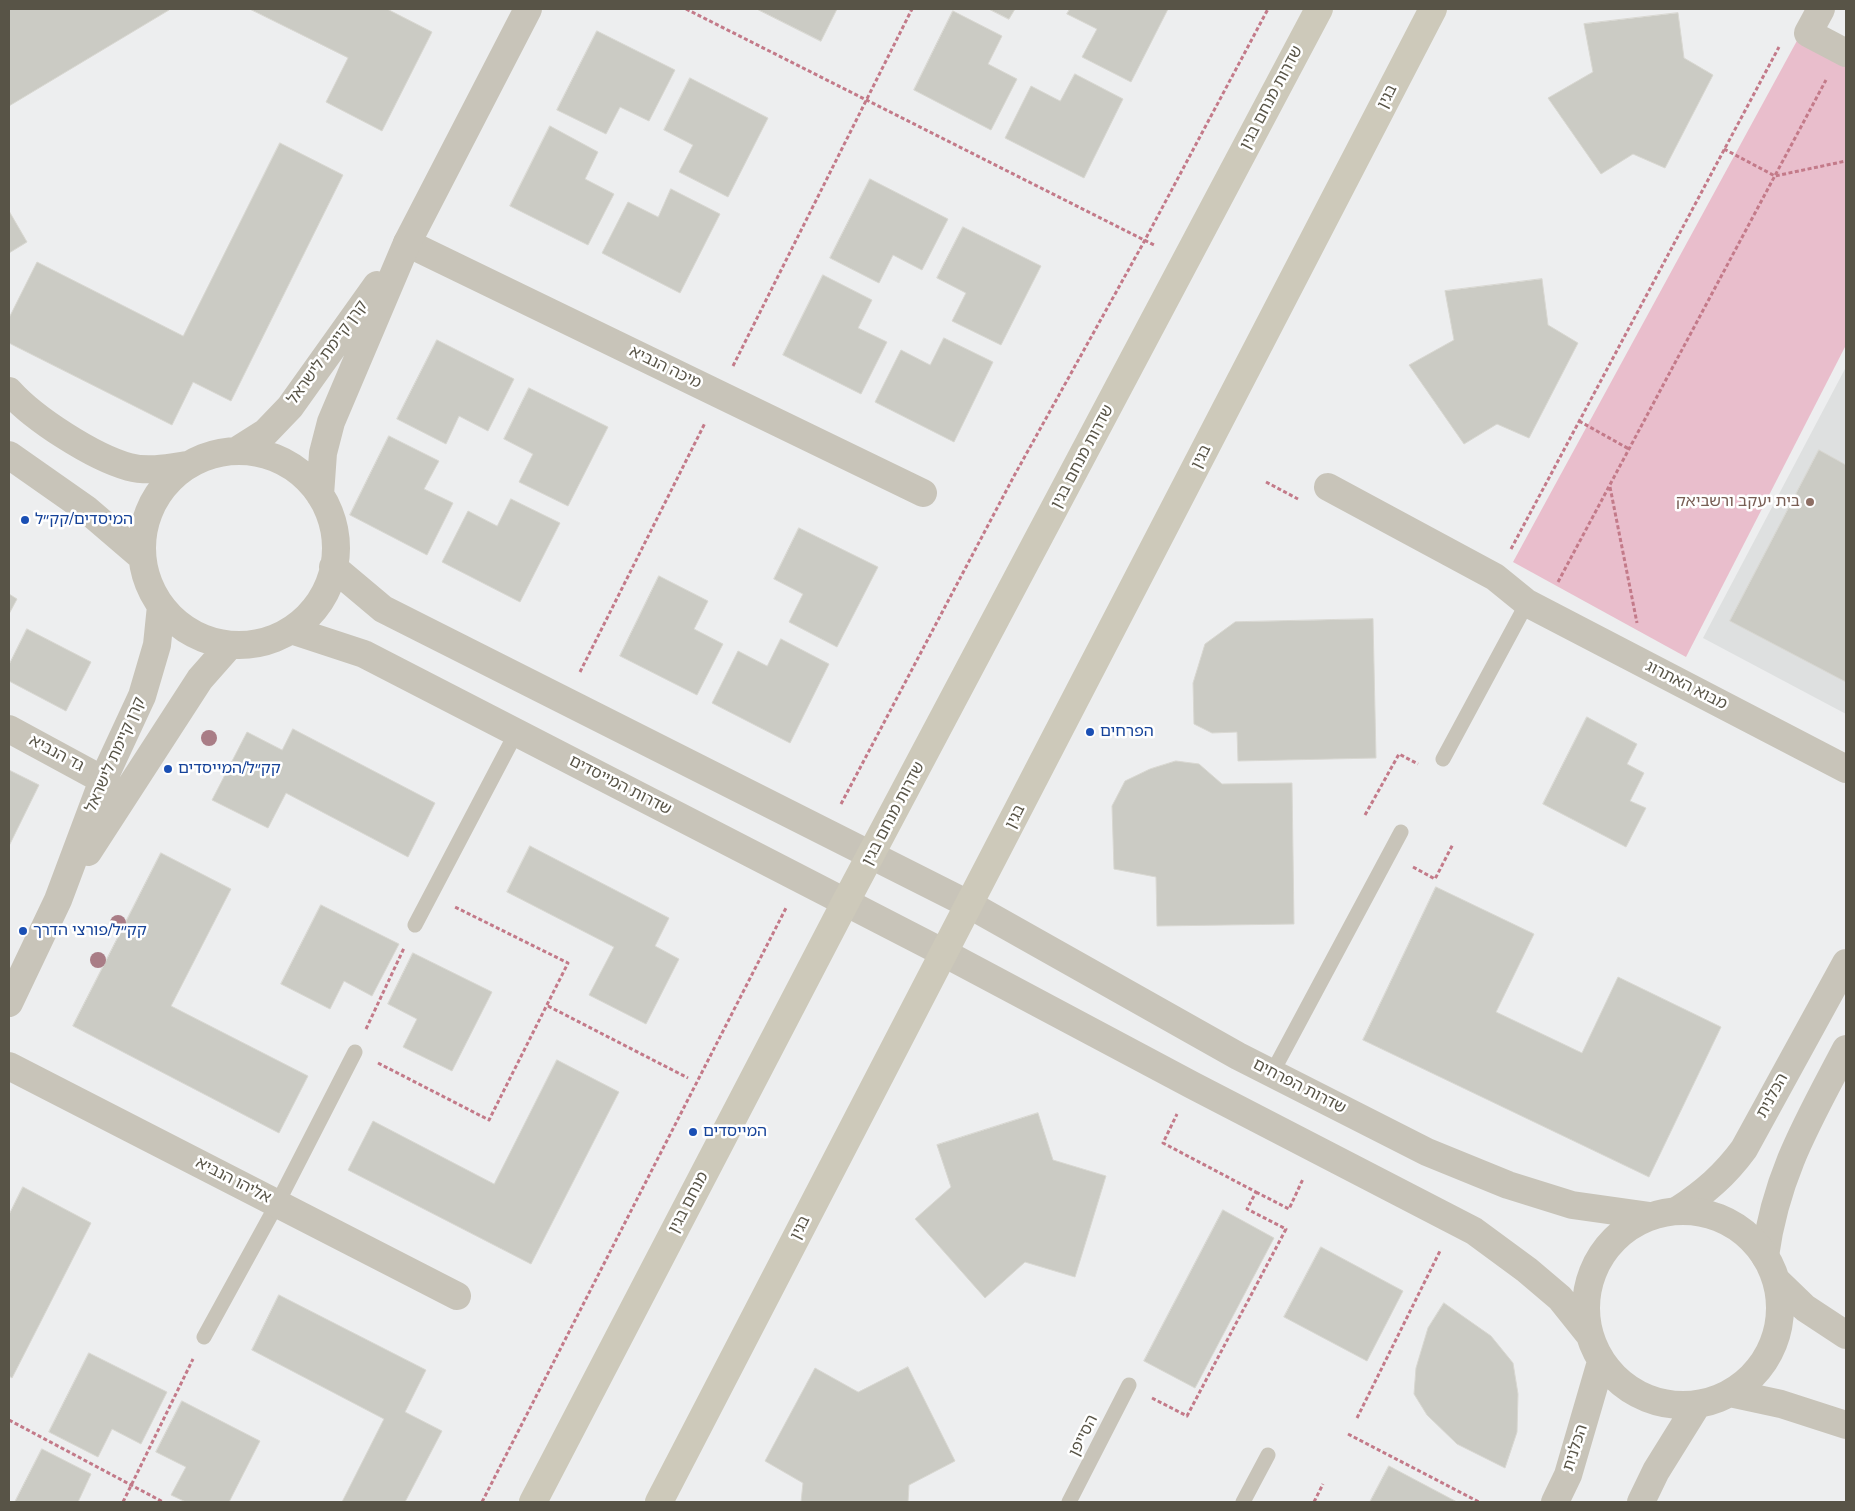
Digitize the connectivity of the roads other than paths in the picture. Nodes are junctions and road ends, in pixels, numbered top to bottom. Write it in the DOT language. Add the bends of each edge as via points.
graph roads {
  1 [pos="528,9"];
  2 [pos="1319,9"];
  3 [pos="1434,9"];
  4 [pos="1821,9"];
  5 [pos="1844,52"];
  6 [pos="407,243"];
  7 [pos="9,392"];
  8 [pos="236,451"];
  9 [pos="9,455"];
  10 [pos="187,465"];
  11 [pos="1328,486"];
  12 [pos="923,493"];
  13 [pos="320,495"];
  14 [pos="142,557"];
  15 [pos="333,567"];
  16 [pos="161,606"];
  17 [pos="1534,607"];
  18 [pos="291,630"];
  19 [pos="230,645"];
  20 [pos="9,729"];
  21 [pos="516,733"];
  22 [pos="1443,759"];
  23 [pos="1846,769"];
  24 [pos="103,780"];
  25 [pos="1401,832"];
  26 [pos="871,857"];
  27 [pos="58,900"];
  28 [pos="845,903"];
  29 [pos="970,905"];
  30 [pos="416,925"];
  31 [pos="944,953"];
  32 [pos="1846,963"];
  33 [pos="9,1003"];
  34 [pos="1846,1049"];
  35 [pos="355,1052"];
  36 [pos="9,1066"];
  37 [pos="1272,1073"];
  38 [pos="278,1204"];
  39 [pos="1678,1210"];
  40 [pos="1650,1216"];
  41 [pos="1770,1268"];
  42 [pos="457,1296"];
  43 [pos="1588,1333"];
  44 [pos="1846,1336"];
  45 [pos="204,1337"];
  46 [pos="1602,1362"];
  47 [pos="1130,1385"];
  48 [pos="1730,1393"];
  49 [pos="1697,1405"];
  50 [pos="1846,1425"];
  51 [pos="1268,1455"];
  52 [pos="533,1502"];
  53 [pos="660,1502"];
  54 [pos="1069,1502"];
  55 [pos="1243,1502"];
  56 [pos="1555,1502"];
  57 [pos="1640,1502"];
  1 -- 6 [label="street, קרן קיימת לישראל"];
  2 -- 26 [label="main road, שדרות מנחם בגין"];
  3 -- 29 [label="main road, בגין"];
  4 -- 5 [label="street" via="1808,33"];
  6 -- 8 [label="street, קרן קיימת לישראל" via="290,408 266,432"];
  6 -- 12 [label="street, מיכה הנביא"];
  6 -- 13 [label="street, קרן קיימת לישראל" via="331,422 323,453"];
  7 -- 10 [label="street" via="23,408 94,452 130,467 162,469"];
  8 -- 10 [label="street" via="211,455"];
  8 -- 13 [label="street" via="264,454 290,465"];
  9 -- 14 [label="street" via="86,509"];
  10 -- 14 [label="street" via="167,482 151,506 142,537"];
  11 -- 17 [label="street, מבוא האתרוג" via="1495,577"];
  13 -- 15 [label="street" via="333,527"];
  14 -- 16 [label="street" via="148,583"];
  15 -- 18 [label="street" via="319,603"];
  15 -- 26 [label="street" via="383,609"];
  16 -- 19 [label="street" via="192,633"];
  16 -- 24 [label="street, קרן קיימת לישראל" via="157,645 142,696"];
  17 -- 22 [label="lane"];
  17 -- 23 [label="street, מבוא האתרוג"];
  18 -- 19 [label="street" via="263,642"];
  18 -- 21 [label="street, שדרות המייסדים" via="364,654"];
  19 -- 27 [label="street, קרן קיימת לישראל" via="200,680 168,727"];
  20 -- 24 [label="street, גד הנביא"];
  21 -- 28 [label="street, שדרות המייסדים"];
  21 -- 30 [label="lane"];
  24 -- 27 [label="street, קרן קיימת לישראל"];
  25 -- 37 [label="lane"];
  26 -- 28 [label="main road, שדרות מנחם בגין"];
  26 -- 29 [label="street"];
  27 -- 33 [label="street, קרן קיימת לישראל"];
  28 -- 31 [label="street, שדרות המייסדים"];
  28 -- 52 [label="main road, מנחם בגין"];
  29 -- 31 [label="main road"];
  29 -- 37 [label="street, שדרות הפרחים"];
  31 -- 43 [label="street" via="1474,1231 1560,1298"];
  31 -- 53 [label="main road, בגין"];
  32 -- 39 [label="street, הכלנית" via="1744,1149 1709,1189"];
  34 -- 41 [label="street" via="1794,1147 1774,1201"];
  35 -- 38 [label="lane"];
  36 -- 38 [label="street, אליהו הנביא"];
  37 -- 40 [label="street, שדרות הפרחים" via="1427,1152 1508,1185 1572,1205"];
  38 -- 42 [label="street, אליהו הנביא"];
  38 -- 45 [label="lane"];
  39 -- 40 [label="street"];
  39 -- 41 [label="street" via="1704,1212 1728,1221 1749,1236"];
  40 -- 43 [label="street" via="1625,1229 1604,1250 1590,1275 1586,1304"];
  41 -- 44 [label="street" via="1805,1308"];
  41 -- 48 [label="street" via="1780,1306 1776,1332 1767,1356 1751,1378"];
  43 -- 46 [label="street"];
  46 -- 49 [label="street" via="1620,1383 1643,1398 1670,1405"];
  46 -- 56 [label="street, הכלנית" via="1568,1474"];
  47 -- 54 [label="lane, הסייפן"];
  48 -- 49 [label="street"];
  48 -- 50 [label="street" via="1781,1404"];
  49 -- 57 [label="street"];
  51 -- 55 [label="lane"];
}
